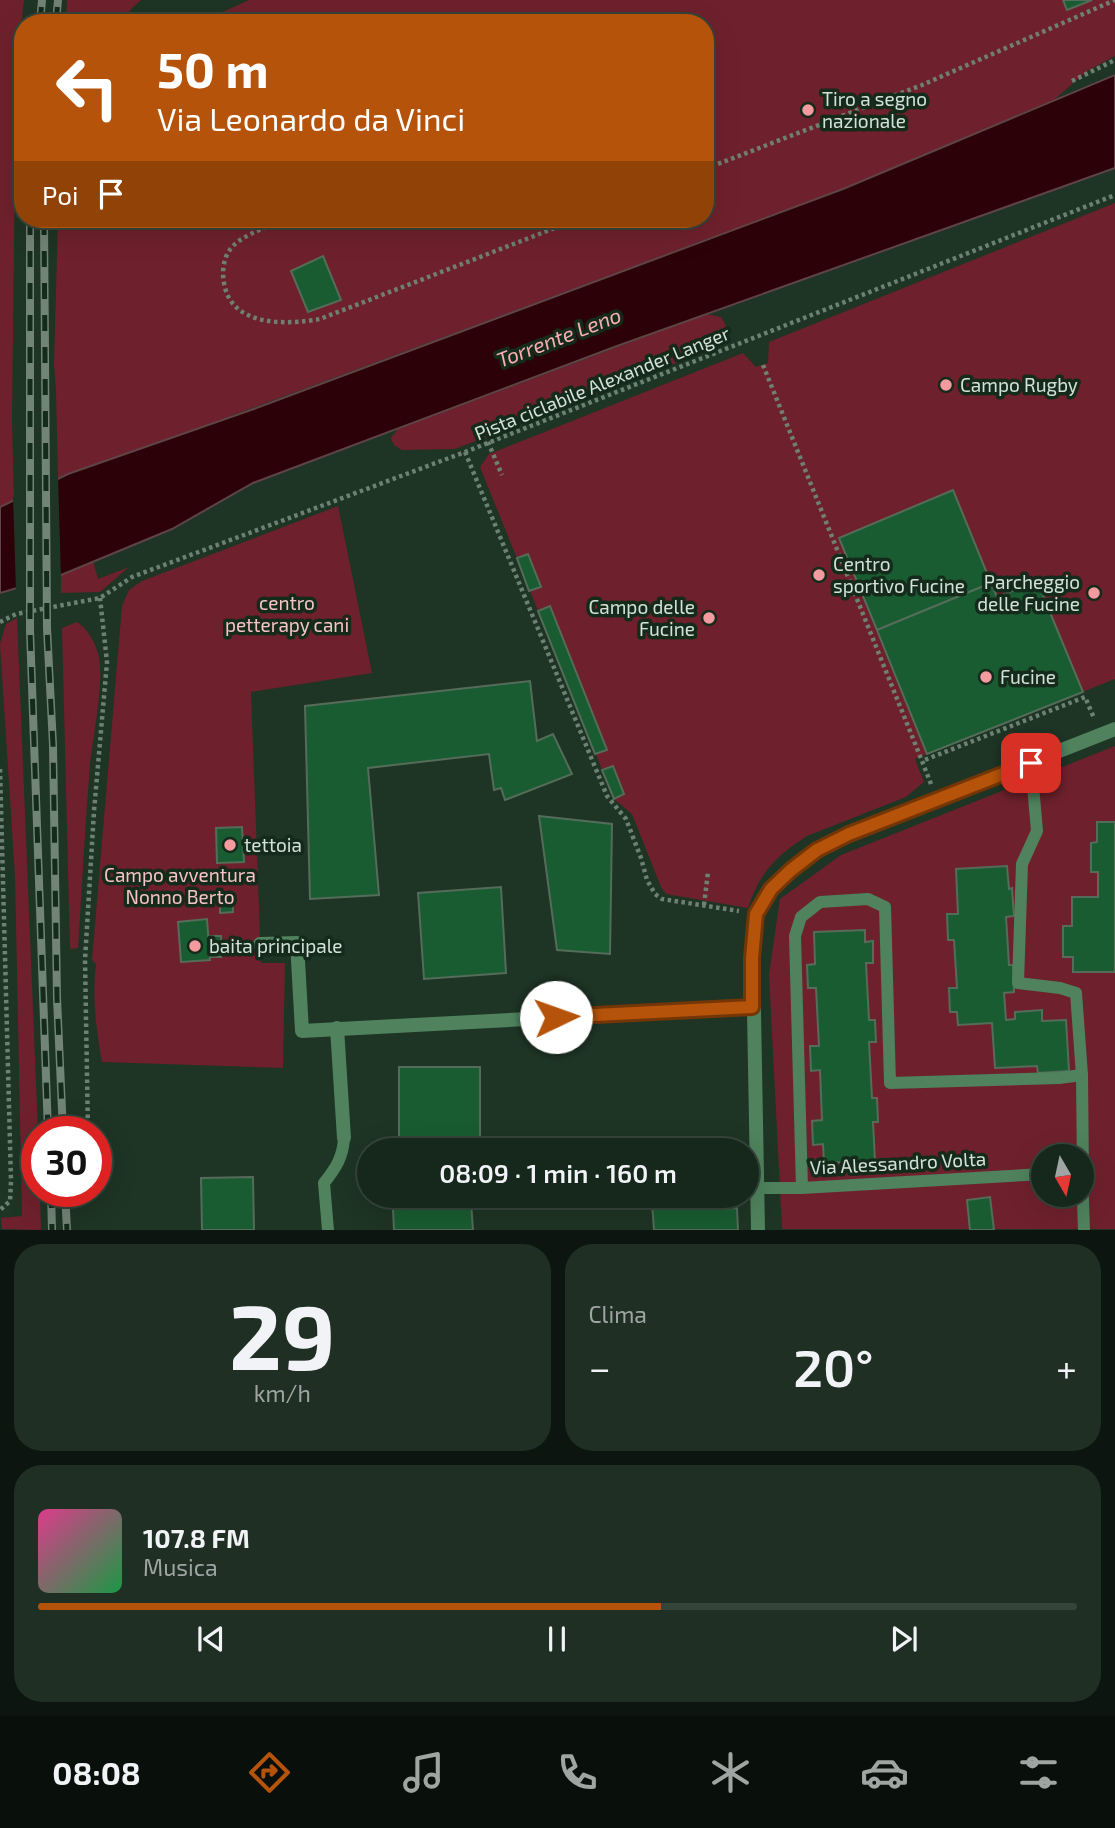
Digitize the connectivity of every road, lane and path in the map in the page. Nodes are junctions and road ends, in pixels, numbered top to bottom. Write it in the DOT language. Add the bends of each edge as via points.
graph roads {
  1 [pos="1115,0"];
  2 [pos="1115,60"];
  3 [pos="1072,81"];
  4 [pos="714,166"];
  5 [pos="1115,195"];
  6 [pos="267,228"];
  7 [pos="555,228"];
  8 [pos="762,365"];
  9 [pos="488,442"];
  10 [pos="465,452"];
  11 [pos="502,475"];
  12 [pos="100,598"];
  13 [pos="0,622"];
  14 [pos="1115,729"];
  15 [pos="921,759"];
  16 [pos="1031,763"];
  17 [pos="0,769"];
  18 [pos="708,872"];
  19 [pos="704,905"];
  20 [pos="756,914"];
  21 [pos="260,944"];
  22 [pos="752,1007"];
  23 [pos="337,1028"];
  24 [pos="1082,1075"];
  25 [pos="88,1116"];
  26 [pos="344,1138"];
  27 [pos="755,1138"];
  28 [pos="1082,1144"];
  29 [pos="1031,1175"];
  30 [pos="759,1188"];
  31 [pos="802,1188"];
  32 [pos="757,1208"];
  33 [pos="1083,1208"];
  34 [pos="0,1210"];
  35 [pos="328,1230"];
  36 [pos="758,1230"];
  37 [pos="1084,1230"];
  1 -- 4 [label="path" via="922,85"];
  2 -- 3 [label="path"];
  5 -- 9 [label="path, Pista ciclabile Alexander Langer"];
  6 -- 7 [label="path" via="230,250 223,265 224,287 242,313 288,323 320,319"];
  8 -- 15 [label="path"];
  9 -- 10 [label="path, Pista ciclabile Alexander Langer"];
  9 -- 11 [label="path"];
  10 -- 12 [label="path, Pista ciclabile Alexander Langer" via="132,577"];
  10 -- 19 [label="path" via="607,796 626,819 650,887 662,899"];
  12 -- 13 [label="path" via="16,614"];
  12 -- 25 [label="path" via="107,662 85,960"];
  14 -- 16 [label="street"];
  16 -- 20 [label="street" via="817,850 771,889"];
  16 -- 24 [label="lane" via="1037,831 1021,864 1018,983 1076,993"];
  17 -- 34 [label="path" via="11,1181 10,1201"];
  18 -- 19 [label="path"];
  19 -- 20 [label="path"];
  20 -- 22 [label="street"];
  21 -- 23 [label="street" via="297,943 302,1031"];
  22 -- 23 [label="street"];
  22 -- 27 [label="street"];
  23 -- 26 [label="street"];
  24 -- 28 [label="lane"];
  24 -- 31 [label="lane" via="890,1083 885,907 868,900 820,902 801,917 795,936"];
  26 -- 35 [label="lane" via="339,1164 324,1184"];
  29 -- 31 [label="lane, Via Alessandro Volta"];
  30 -- 31 [label="lane, Via Alessandro Volta"];
  32 -- 36 [label="street"];
  33 -- 37 [label="lane"];
}
